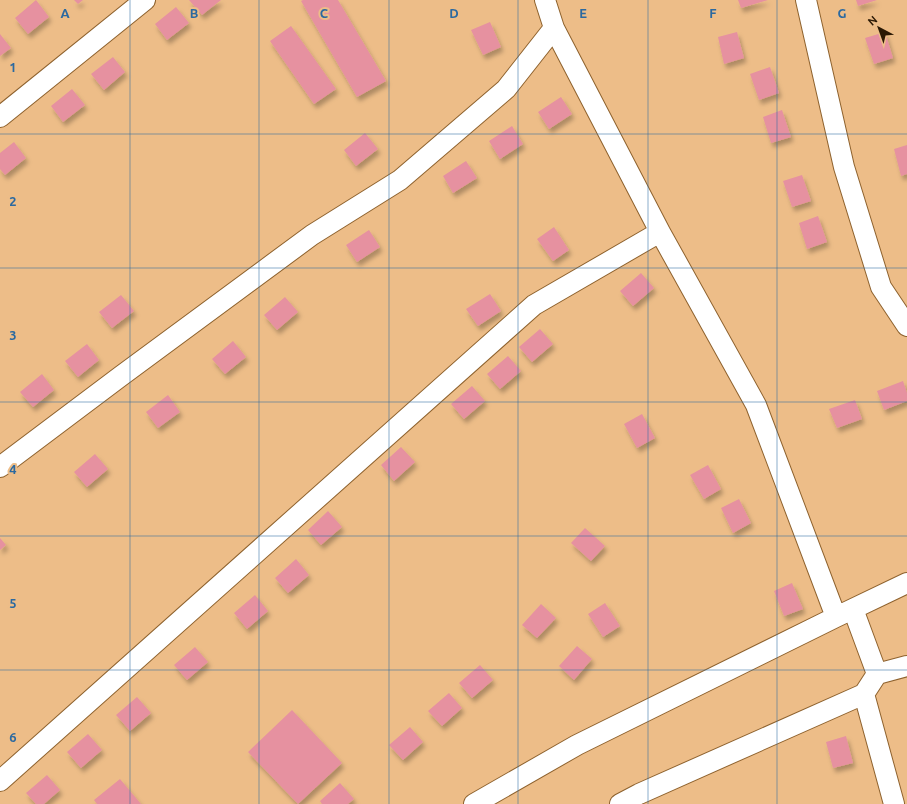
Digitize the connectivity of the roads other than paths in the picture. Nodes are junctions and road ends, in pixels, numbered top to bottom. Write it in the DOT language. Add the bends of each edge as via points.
graph roads {
  1 [pos="145,0"];
  2 [pos="545,0"];
  3 [pos="806,0"];
  4 [pos="554,28"];
  5 [pos="0,117"];
  6 [pos="660,232"];
  7 [pos="907,326"];
  8 [pos="0,467"];
  9 [pos="907,584"];
  10 [pos="844,613"];
  11 [pos="907,666"];
  12 [pos="877,674"];
  13 [pos="864,694"];
  14 [pos="0,781"];
  15 [pos="474,804"];
  16 [pos="620,804"];
  17 [pos="894,804"];
  1 -- 5 [label="street"];
  2 -- 4 [label="street"];
  3 -- 7 [label="street" via="844,167 880,287"];
  4 -- 6 [label="street"];
  4 -- 8 [label="street" via="506,89 400,180 312,235"];
  6 -- 10 [label="street" via="756,405"];
  6 -- 14 [label="street" via="534,305"];
  9 -- 10 [label="street"];
  10 -- 12 [label="street"];
  10 -- 15 [label="street" via="578,745"];
  11 -- 12 [label="street"];
  12 -- 13 [label="street"];
  13 -- 16 [label="street"];
  13 -- 17 [label="street"];
}
